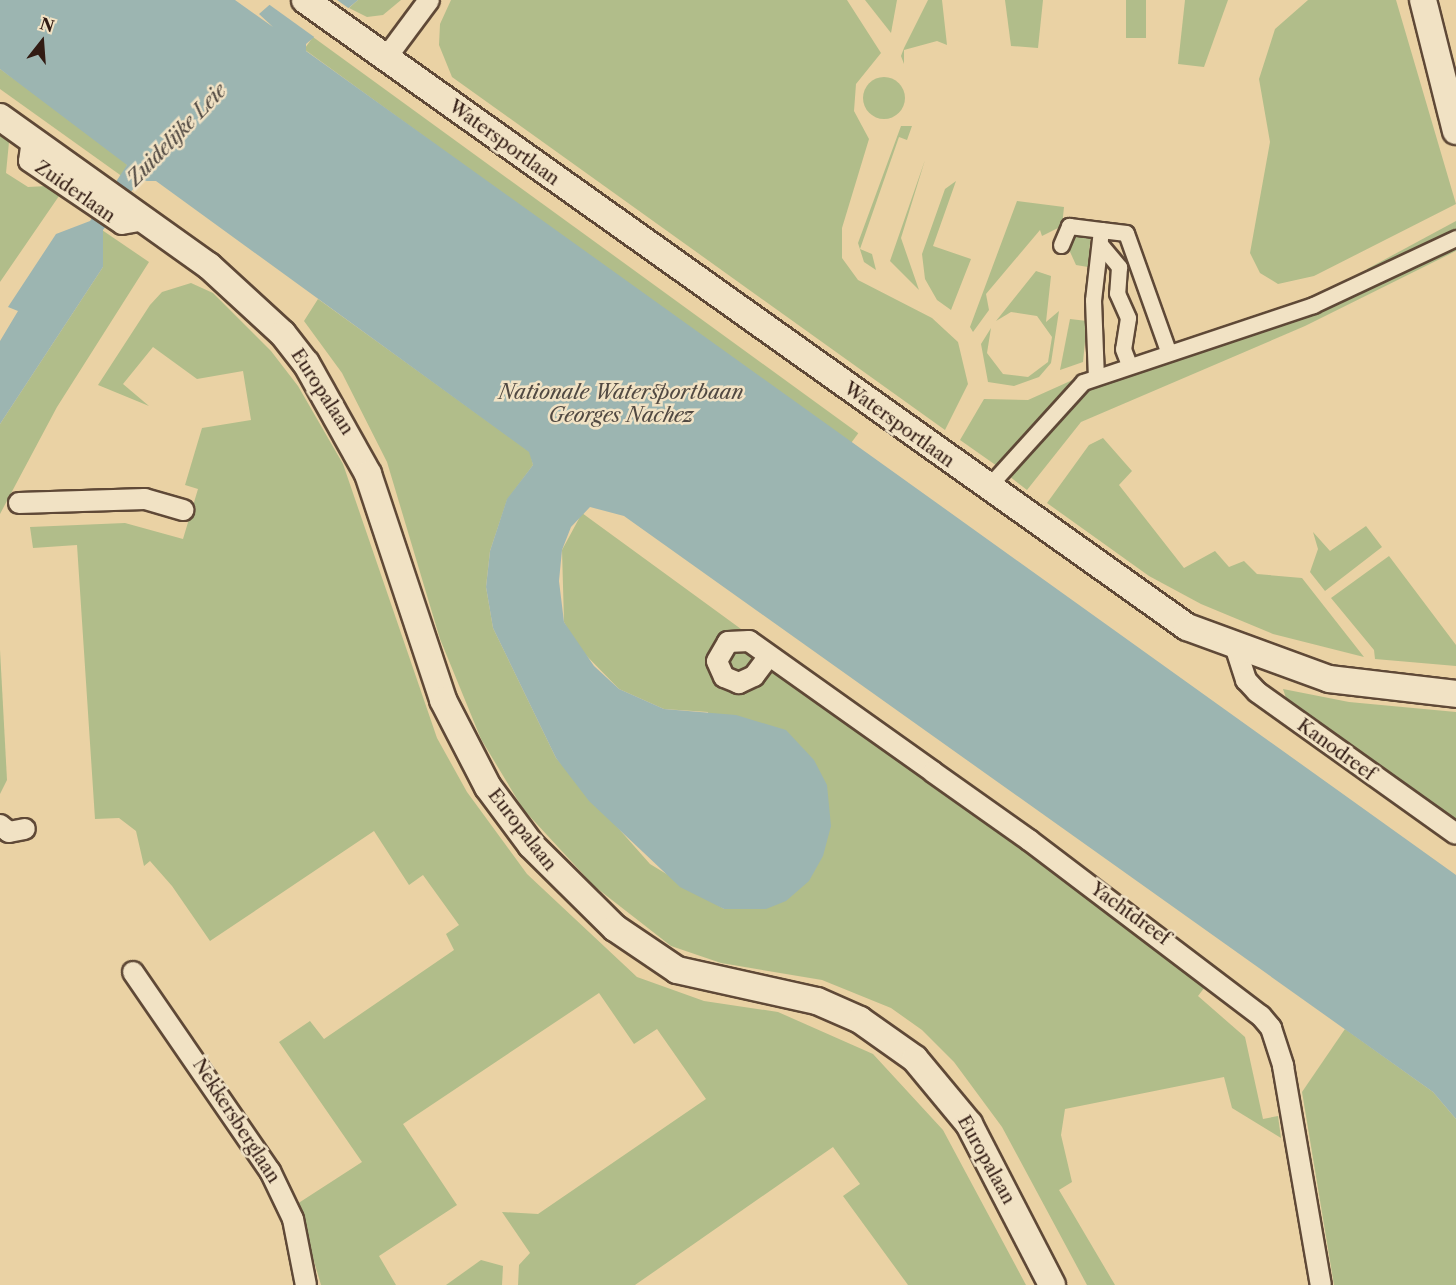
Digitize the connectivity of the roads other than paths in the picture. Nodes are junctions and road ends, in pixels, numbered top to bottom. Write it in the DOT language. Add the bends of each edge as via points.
graph roads {
  1 [pos="305,0"];
  2 [pos="429,0"];
  3 [pos="1423,0"];
  4 [pos="386,58"];
  5 [pos="1453,103"];
  6 [pos="0,117"];
  7 [pos="1456,131"];
  8 [pos="133,218"];
  9 [pos="1101,237"];
  10 [pos="1456,238"];
  11 [pos="1061,245"];
  12 [pos="1168,351"];
  13 [pos="1130,365"];
  14 [pos="1096,376"];
  15 [pos="987,488"];
  16 [pos="19,503"];
  17 [pos="183,510"];
  18 [pos="1236,649"];
  19 [pos="769,656"];
  20 [pos="1456,694"];
  21 [pos="0,825"];
  22 [pos="25,829"];
  23 [pos="1456,834"];
  24 [pos="133,972"];
  25 [pos="306,1285"];
  26 [pos="1052,1285"];
  27 [pos="1321,1285"];
  1 -- 4 [label="street, Watersportlaan"];
  2 -- 4 [label="street"];
  3 -- 5 [label="street"];
  4 -- 15 [label="street, Watersportlaan"];
  5 -- 7 [label="street"];
  6 -- 8 [label="street, Zuiderlaan" via="95,195"];
  8 -- 26 [label="street, Europalaan" via="253,305 283,334 329,398 368,474 443,700 488,787 531,845 615,928 677,970 817,1001 860,1020 915,1059 969,1124"];
  9 -- 11 [label="street" via="1069,226"];
  9 -- 12 [label="street" via="1126,233"];
  9 -- 13 [label="street" via="1119,267 1117,293 1128,318 1123,349"];
  9 -- 14 [label="street" via="1093,300"];
  10 -- 12 [label="street" via="1313,305"];
  12 -- 13 [label="street"];
  13 -- 14 [label="street"];
  14 -- 15 [label="street" via="1075,388"];
  15 -- 18 [label="street, Watersportlaan" via="1151,605"];
  16 -- 17 [label="street" via="145,499"];
  18 -- 20 [label="street, Watersportlaan" via="1329,679"];
  18 -- 23 [label="street, Kanodreef" via="1246,680 1257,692"];
  19 -- 27 [label="street, Yachtdreef" via="1185,954 1262,1016 1271,1028 1282,1066"];
  21 -- 22 [label="street" via="9,832"];
  24 -- 25 [label="street, Nekkersberglaan" via="270,1171 293,1220"];
}
